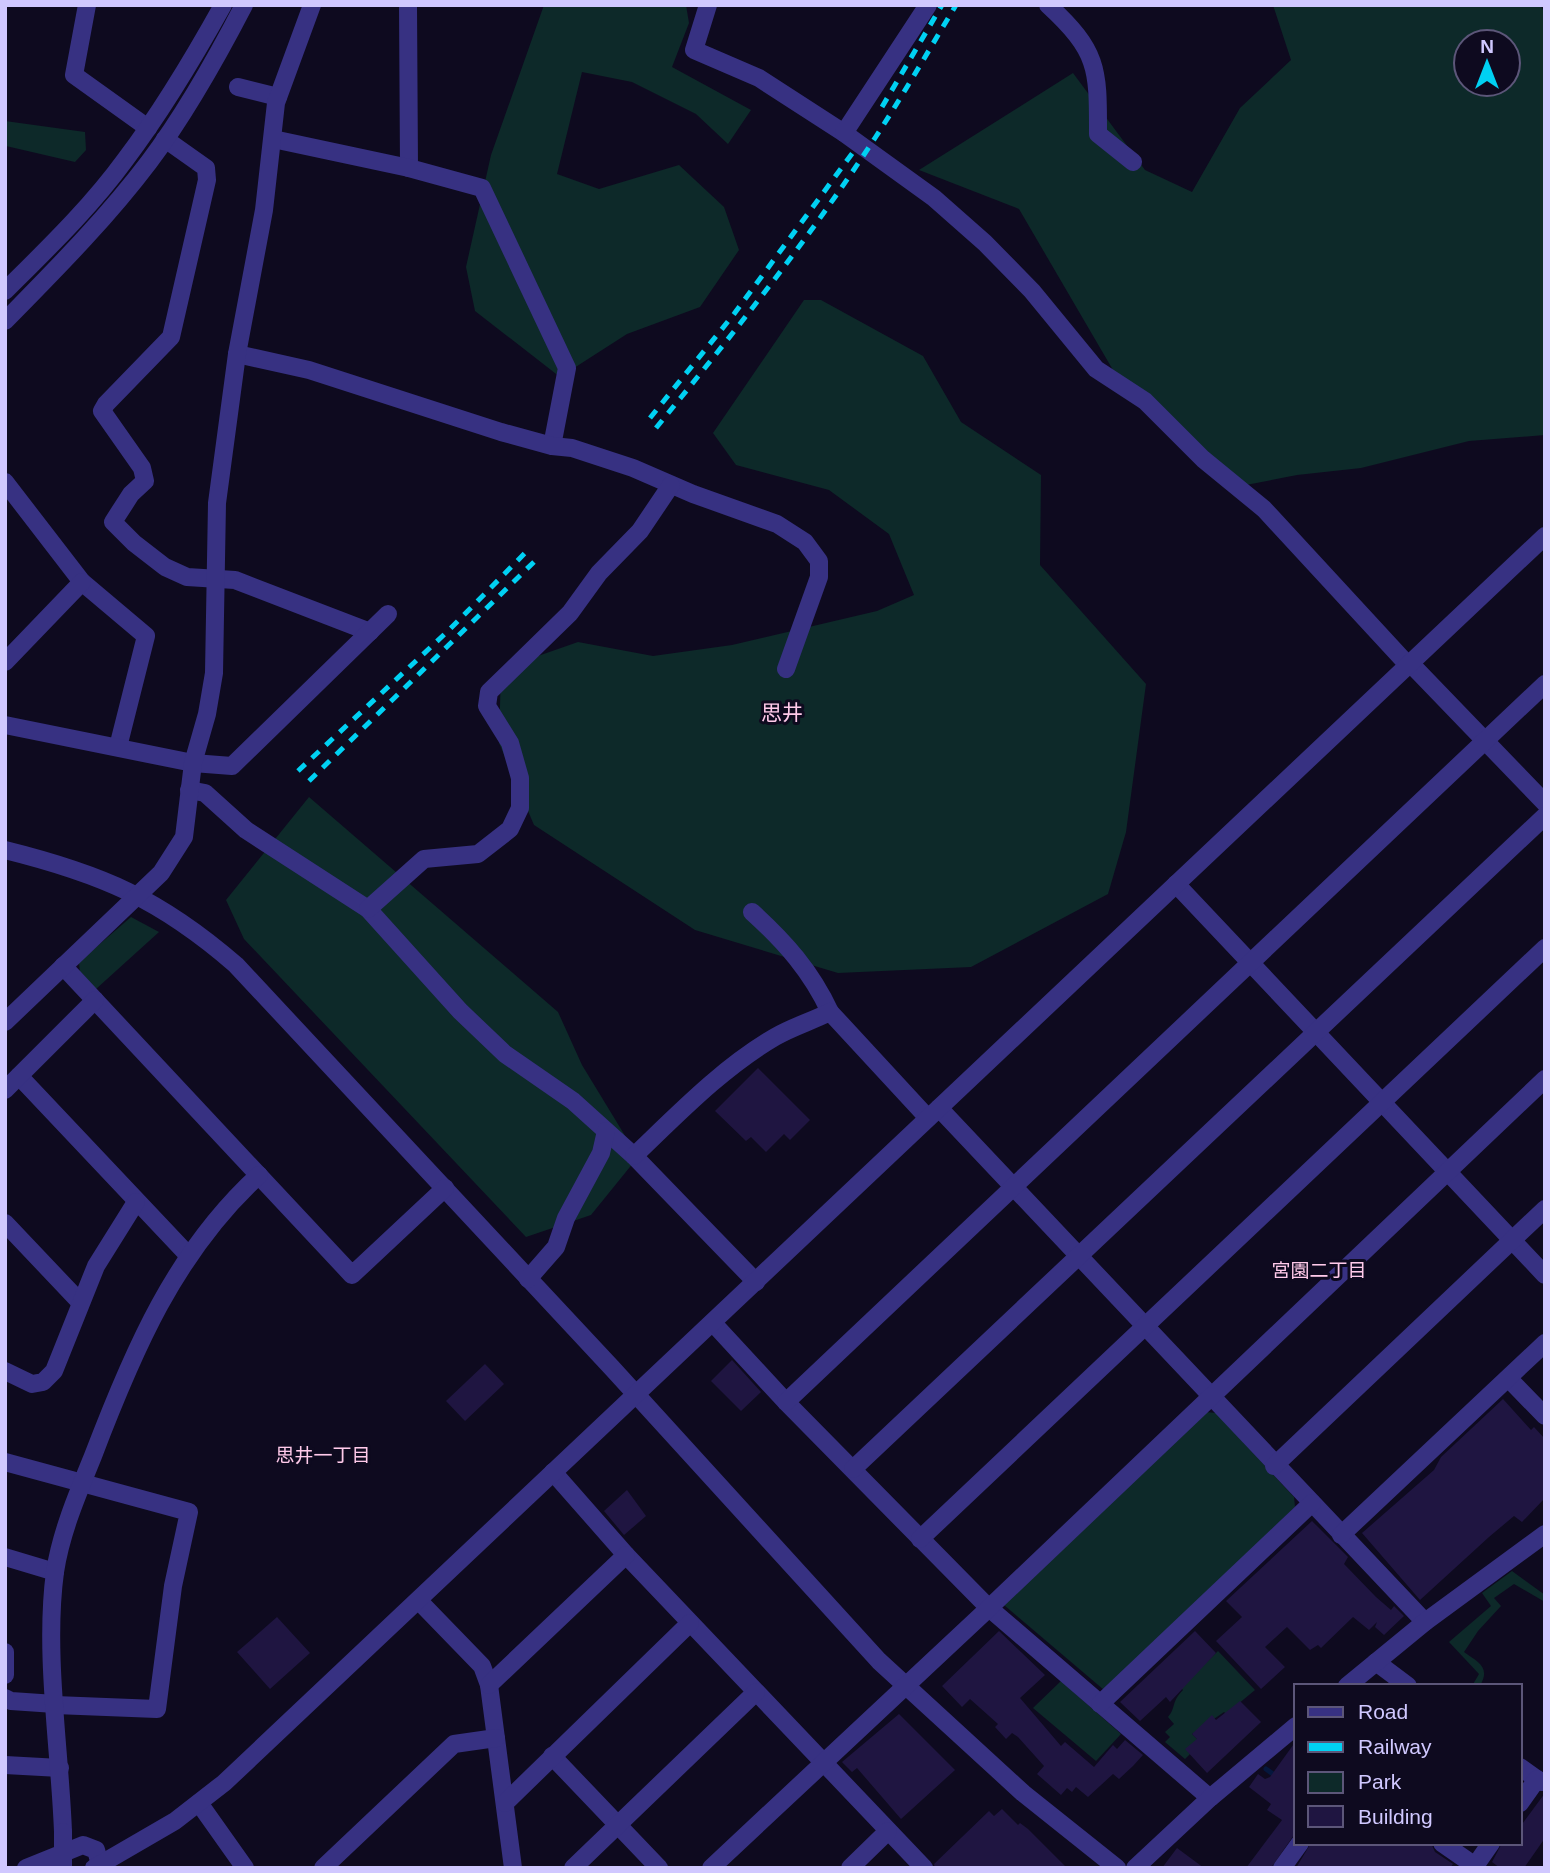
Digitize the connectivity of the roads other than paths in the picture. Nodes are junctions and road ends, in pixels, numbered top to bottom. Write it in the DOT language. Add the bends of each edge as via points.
graph roads {
  1 [pos="87,5"];
  2 [pos="223,5"];
  3 [pos="244,5"];
  4 [pos="312,5"];
  5 [pos="408,5"];
  6 [pos="708,5"];
  7 [pos="928,5"];
  8 [pos="1048,5"];
  9 [pos="238,87"];
  10 [pos="278,97"];
  11 [pos="148,128"];
  12 [pos="844,133"];
  13 [pos="165,139"];
  14 [pos="273,139"];
  15 [pos="1133,162"];
  16 [pos="409,168"];
  17 [pos="5,291"];
  18 [pos="5,321"];
  19 [pos="237,354"];
  20 [pos="552,446"];
  21 [pos="671,485"];
  22 [pos="8,493"];
  23 [pos="1545,536"];
  24 [pos="213,580"];
  25 [pos="82,582"];
  26 [pos="388,614"];
  27 [pos="370,632"];
  28 [pos="5,662"];
  29 [pos="1409,664"];
  30 [pos="786,669"];
  31 [pos="1545,684"];
  32 [pos="5,725"];
  33 [pos="1485,742"];
  34 [pos="118,747"];
  35 [pos="193,763"];
  36 [pos="189,790"];
  37 [pos="1545,803"];
  38 [pos="1545,816"];
  39 [pos="5,850"];
  40 [pos="1176,884"];
  41 [pos="138,895"];
  42 [pos="368,909"];
  43 [pos="752,912"];
  44 [pos="1545,948"];
  45 [pos="1249,963"];
  46 [pos="63,966"];
  47 [pos="95,1000"];
  48 [pos="830,1012"];
  49 [pos="5,1022"];
  50 [pos="1315,1032"];
  51 [pos="19,1076"];
  52 [pos="1545,1079"];
  53 [pos="5,1090"];
  54 [pos="1382,1101"];
  55 [pos="933,1113"];
  56 [pos="606,1131"];
  57 [pos="634,1156"];
  58 [pos="1447,1171"];
  59 [pos="259,1175"];
  60 [pos="445,1188"];
  61 [pos="1013,1188"];
  62 [pos="136,1202"];
  63 [pos="1545,1209"];
  64 [pos="5,1223"];
  65 [pos="1511,1240"];
  66 [pos="1079,1255"];
  67 [pos="189,1256"];
  68 [pos="1545,1275"];
  69 [pos="528,1279"];
  70 [pos="755,1282"];
  71 [pos="79,1301"];
  72 [pos="713,1322"];
  73 [pos="1144,1326"];
  74 [pos="1545,1343"];
  75 [pos="5,1371"];
  76 [pos="1509,1379"];
  77 [pos="636,1395"];
  78 [pos="1209,1396"];
  79 [pos="786,1402"];
  80 [pos="1545,1416"];
  81 [pos="5,1462"];
  82 [pos="1274,1466"];
  83 [pos="853,1469"];
  84 [pos="553,1472"];
  85 [pos="82,1483"];
  86 [pos="1312,1503"];
  87 [pos="1341,1535"];
  88 [pos="920,1539"];
  89 [pos="1542,1541"];
  90 [pos="626,1555"];
  91 [pos="5,1557"];
  92 [pos="55,1572"];
  93 [pos="419,1601"];
  94 [pos="989,1608"];
  95 [pos="1425,1622"];
  96 [pos="690,1623"];
  97 [pos="5,1652"];
  98 [pos="1376,1662"];
  99 [pos="5,1675"];
  100 [pos="1348,1684"];
  101 [pos="1405,1684"];
  102 [pos="489,1685"];
  103 [pos="903,1686"];
  104 [pos="756,1692"];
  105 [pos="5,1698"];
  106 [pos="1100,1704"];
  107 [pos="55,1705"];
  108 [pos="1294,1728"];
  109 [pos="496,1738"];
  110 [pos="552,1756"];
  111 [pos="823,1762"];
  112 [pos="5,1765"];
  113 [pos="60,1768"];
  114 [pos="1522,1768"];
  115 [pos="1542,1781"];
  116 [pos="1210,1798"];
  117 [pos="1522,1801"];
  118 [pos="506,1802"];
  119 [pos="199,1803"];
  120 [pos="618,1825"];
  121 [pos="888,1831"];
  122 [pos="1299,1845"];
  123 [pos="1445,1845"];
  124 [pos="1490,1845"];
  125 [pos="99,1867"];
  126 [pos="26,1868"];
  127 [pos="63,1868"];
  128 [pos="244,1868"];
  129 [pos="323,1868"];
  130 [pos="513,1868"];
  131 [pos="573,1868"];
  132 [pos="659,1868"];
  133 [pos="711,1868"];
  134 [pos="850,1868"];
  135 [pos="923,1868"];
  136 [pos="1117,1868"];
  137 [pos="1135,1868"];
  138 [pos="1282,1868"];
  1 -- 11 [label="street" via="74,75"];
  2 -- 11 [label="street" via="190,66"];
  3 -- 13 [label="street"];
  4 -- 10 [label="street"];
  5 -- 16 [label="street"];
  6 -- 12 [label="street" via="694,50 759,78"];
  7 -- 12 [label="street"];
  8 -- 15 [label="street" via="1093,60 1098,77 1098,134"];
  9 -- 10 [label="street"];
  10 -- 14 [label="street"];
  11 -- 17 [label="street" via="94,199"];
  12 -- 29 [label="street" via="934,198 985,243 1032,291 1096,369 1145,401 1203,459 1264,509"];
  13 -- 18 [label="street" via="103,217"];
  13 -- 24 [label="street" via="206,168 207,180 171,337 103,411 142,468 145,481 113,522 166,567 187,577"];
  14 -- 16 [label="street"];
  14 -- 19 [label="street"];
  16 -- 20 [label="street" via="482,188 489,201 567,368"];
  19 -- 20 [label="street" via="309,370"];
  19 -- 24 [label="street" via="217,503"];
  20 -- 21 [label="street" via="633,468"];
  21 -- 30 [label="street" via="777,524 814,552 819,561 818,577"];
  21 -- 42 [label="street" via="640,531 599,573 570,613 489,692 487,706 510,743 520,778 520,808 510,829 478,854 424,859"];
  22 -- 25 [label="street"];
  23 -- 29 [label="street"];
  24 -- 27 [label="street" via="235,580"];
  24 -- 35 [label="street" via="214,673"];
  25 -- 28 [label="street"];
  25 -- 34 [label="street" via="146,636"];
  26 -- 27 [label="street"];
  27 -- 35 [label="street" via="232,766"];
  29 -- 33 [label="street"];
  29 -- 40 [label="street"];
  31 -- 33 [label="street"];
  32 -- 34 [label="street"];
  33 -- 37 [label="street"];
  33 -- 45 [label="street"];
  34 -- 35 [label="street"];
  35 -- 36 [label="street"];
  36 -- 41 [label="street" via="184,836 161,873"];
  36 -- 42 [label="street" via="205,793 246,830"];
  38 -- 50 [label="street"];
  39 -- 41 [label="street" via="96,875"];
  40 -- 45 [label="street"];
  40 -- 55 [label="street"];
  41 -- 46 [label="street"];
  41 -- 60 [label="street" via="188,924 236,965"];
  42 -- 56 [label="street" via="505,1054 573,1101"];
  43 -- 48 [label="street" via="785,942 816,983"];
  44 -- 54 [label="street"];
  45 -- 50 [label="street"];
  45 -- 61 [label="street"];
  46 -- 47 [label="street"];
  46 -- 49 [label="street"];
  47 -- 51 [label="street"];
  47 -- 59 [label="street"];
  48 -- 55 [label="street"];
  48 -- 57 [label="street" via="777,1035 752,1052 692,1100"];
  50 -- 54 [label="street"];
  50 -- 66 [label="street"];
  51 -- 53 [label="street"];
  51 -- 62 [label="street"];
  52 -- 58 [label="street"];
  54 -- 58 [label="street"];
  54 -- 73 [label="street"];
  55 -- 61 [label="street"];
  55 -- 70 [label="street"];
  56 -- 57 [label="street"];
  56 -- 69 [label="street" via="601,1153 566,1218 556,1247"];
  57 -- 70 [label="street"];
  58 -- 65 [label="street"];
  58 -- 78 [label="street"];
  59 -- 60 [label="street" via="352,1275"];
  59 -- 67 [label="street" via="227,1204"];
  60 -- 69 [label="street"];
  61 -- 66 [label="street"];
  61 -- 79 [label="street"];
  62 -- 67 [label="street"];
  62 -- 71 [label="street" via="116,1229"];
  63 -- 65 [label="street"];
  64 -- 71 [label="street"];
  65 -- 68 [label="street"];
  65 -- 82 [label="street"];
  66 -- 73 [label="street"];
  66 -- 83 [label="street"];
  67 -- 85 [label="street" via="141,1339"];
  69 -- 77 [label="street"];
  70 -- 72 [label="street"];
  71 -- 75 [label="street" via="54,1371 43,1382 32,1384"];
  72 -- 77 [label="street"];
  72 -- 79 [label="street"];
  73 -- 78 [label="street"];
  73 -- 88 [label="street"];
  74 -- 76 [label="street"];
  76 -- 80 [label="street"];
  76 -- 87 [label="street"];
  77 -- 84 [label="street"];
  77 -- 103 [label="street"];
  78 -- 82 [label="street"];
  78 -- 94 [label="street"];
  79 -- 83 [label="street"];
  81 -- 85 [label="street"];
  82 -- 86 [label="street"];
  83 -- 88 [label="street"];
  84 -- 90 [label="street"];
  84 -- 93 [label="street"];
  85 -- 92 [label="street"];
  85 -- 107 [label="street" via="189,1512 173,1586 157,1709"];
  86 -- 87 [label="street"];
  86 -- 106 [label="street"];
  87 -- 95 [label="street"];
  88 -- 94 [label="street"];
  89 -- 95 [label="street"];
  90 -- 96 [label="street"];
  90 -- 102 [label="street"];
  91 -- 92 [label="street"];
  92 -- 107 [label="street"];
  93 -- 102 [label="street" via="482,1666"];
  93 -- 119 [label="street"];
  94 -- 103 [label="street"];
  94 -- 106 [label="street"];
  95 -- 98 [label="street"];
  96 -- 104 [label="street"];
  96 -- 110 [label="street"];
  97 -- 99 [label="street"];
  98 -- 100 [label="street"];
  98 -- 101 [label="street"];
  102 -- 109 [label="street"];
  103 -- 111 [label="street"];
  103 -- 136 [label="street" via="1023,1793"];
  104 -- 111 [label="street"];
  104 -- 120 [label="street"];
  105 -- 107 [label="street"];
  106 -- 116 [label="street"];
  107 -- 113 [label="street"];
  108 -- 116 [label="street"];
  109 -- 118 [label="street"];
  109 -- 129 [label="street" via="454,1744"];
  110 -- 118 [label="street"];
  110 -- 120 [label="street"];
  111 -- 121 [label="street"];
  111 -- 133 [label="street"];
  112 -- 113 [label="street"];
  113 -- 127 [label="street, bridge"];
  114 -- 115 [label="street"];
  115 -- 117 [label="street"];
  116 -- 137 [label="street"];
  118 -- 130 [label="street"];
  119 -- 125 [label="street"];
  119 -- 128 [label="street"];
  120 -- 131 [label="street"];
  120 -- 132 [label="street"];
  121 -- 134 [label="street"];
  121 -- 135 [label="street"];
  122 -- 138 [label="street"];
  123 -- 124 [label="street" via="1475,1866"];
  125 -- 126 [label="street" via="96,1850 83,1845"];
}
